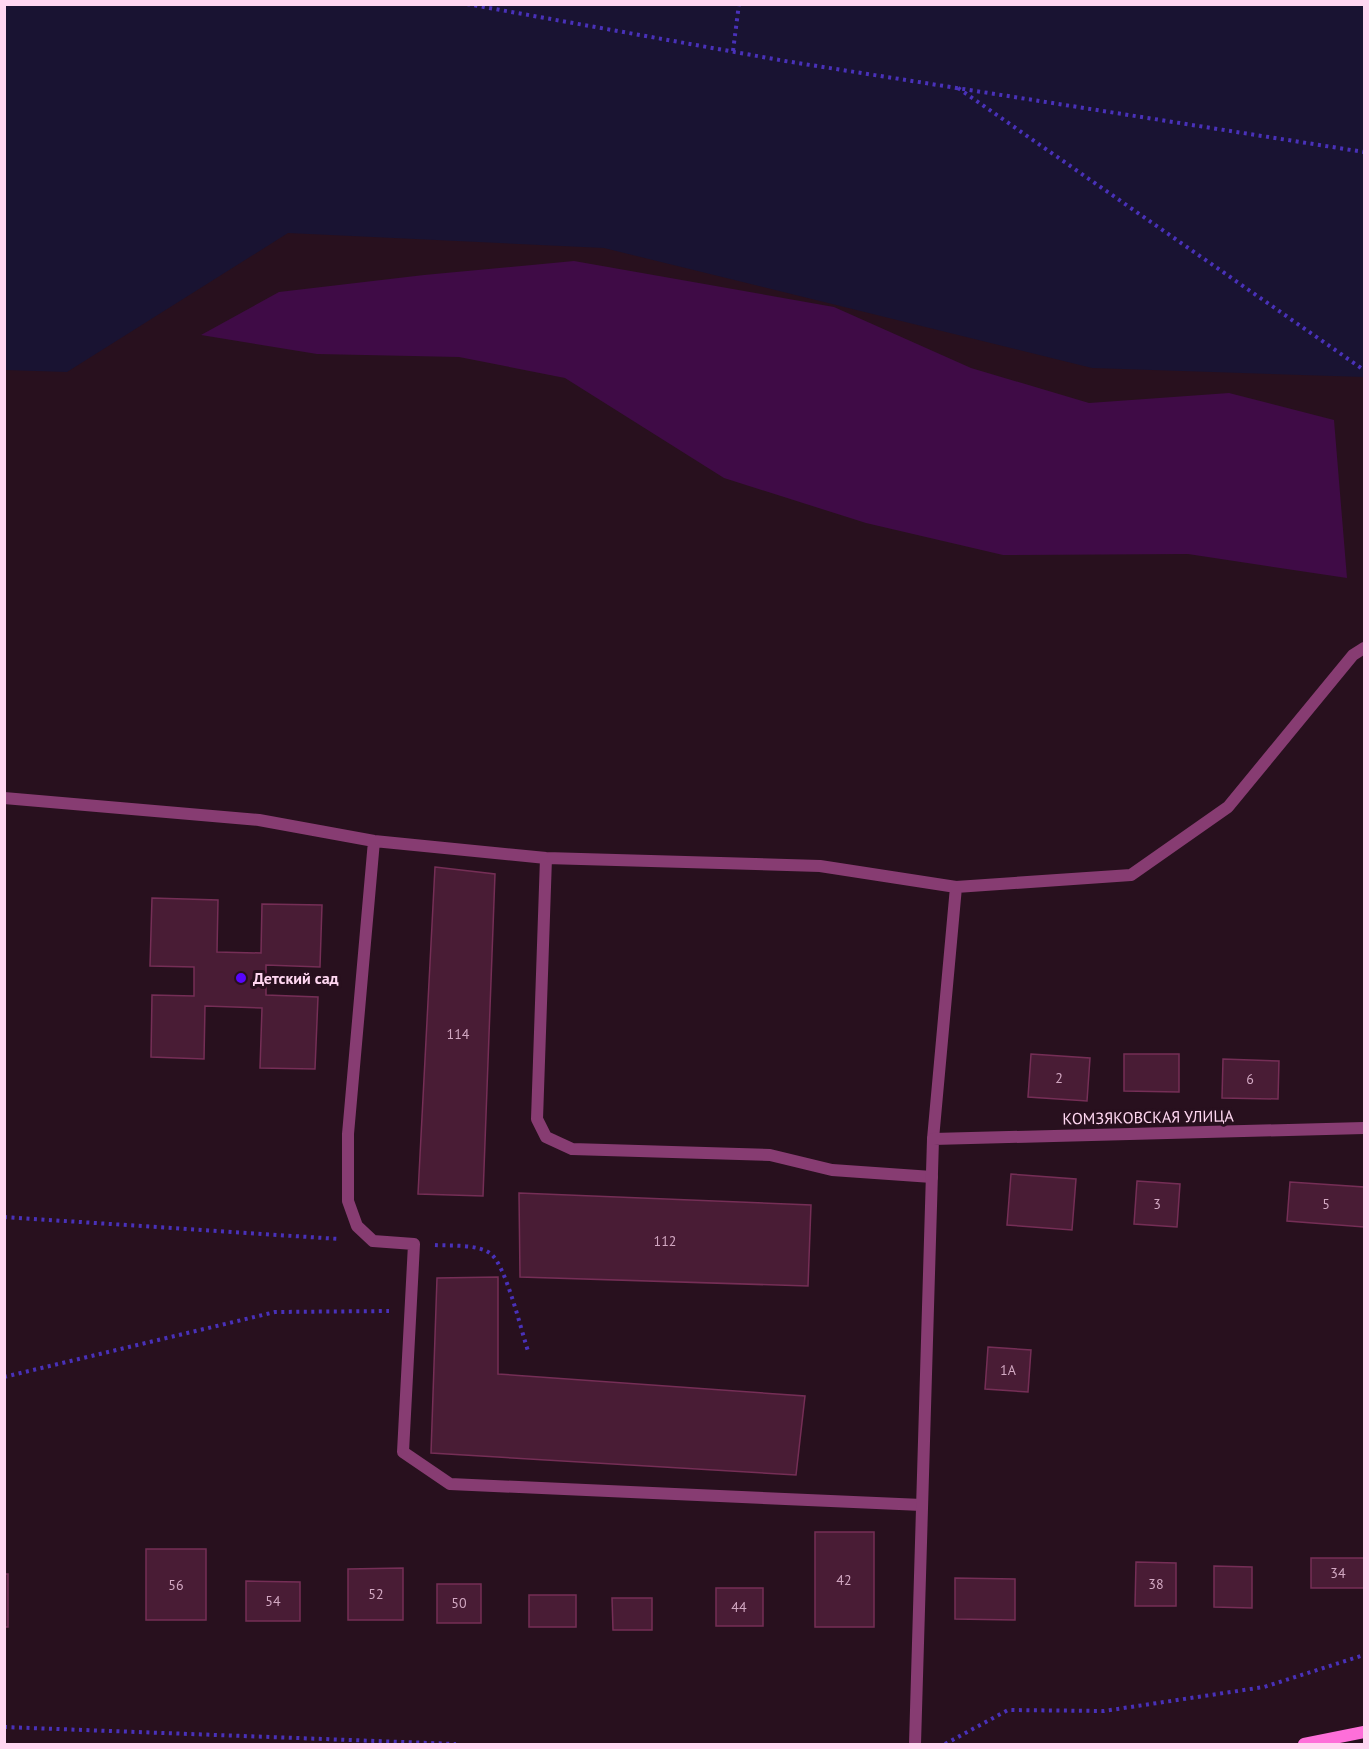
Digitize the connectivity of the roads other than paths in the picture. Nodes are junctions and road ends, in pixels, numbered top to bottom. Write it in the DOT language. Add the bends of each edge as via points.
graph roads {
  1 [pos="1365,648"];
  2 [pos="4,798"];
  3 [pos="374,841"];
  4 [pos="546,858"];
  5 [pos="956,887"];
  6 [pos="1365,1128"];
  7 [pos="933,1138"];
  8 [pos="932,1178"];
  9 [pos="922,1505"];
  10 [pos="1365,1732"];
  11 [pos="915,1744"];
  12 [pos="1304,1744"];
  1 -- 5 [label="street" via="1353,655 1227,807 1131,875"];
  2 -- 3 [label="street" via="259,820"];
  3 -- 4 [label="street"];
  3 -- 9 [label="street" via="348,1134 348,1201 357,1226 373,1241 414,1244 403,1452 450,1484"];
  4 -- 5 [label="street" via="820,866"];
  4 -- 8 [label="street" via="537,1119 546,1137 572,1149 770,1155 832,1170"];
  5 -- 7 [label="street"];
  6 -- 7 [label="street, КОМЗЯКОВСКАЯ УЛИЦА"];
  7 -- 8 [label="street"];
  8 -- 9 [label="street"];
  9 -- 11 [label="street"];
  10 -- 12 [label="street"];
}
